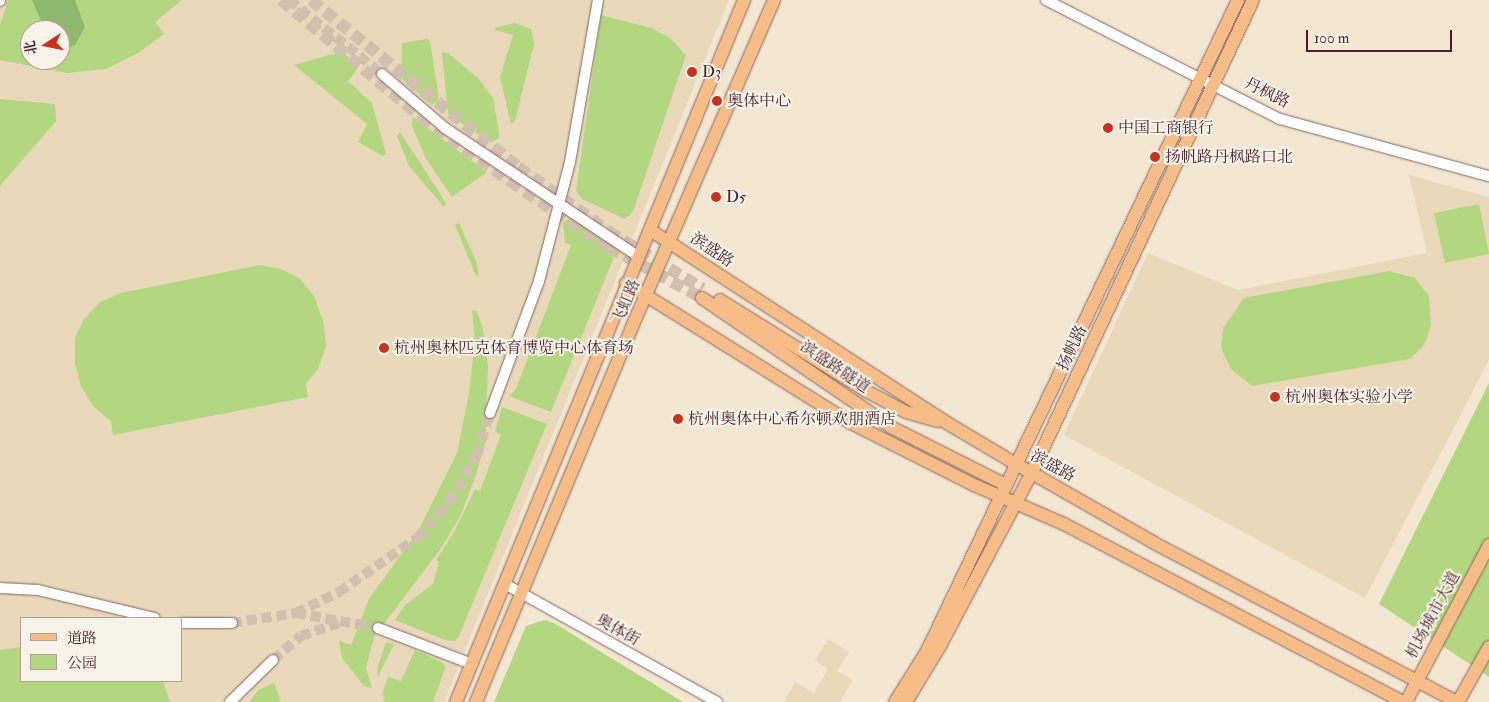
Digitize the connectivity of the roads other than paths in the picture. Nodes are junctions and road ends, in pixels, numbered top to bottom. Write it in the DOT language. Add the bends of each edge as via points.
graph roads {
  1 [pos="598,0"];
  2 [pos="744,0"];
  3 [pos="774,0"];
  4 [pos="1046,0"];
  5 [pos="1238,0"];
  6 [pos="1253,0"];
  7 [pos="382,74"];
  8 [pos="1201,78"];
  9 [pos="1215,84"];
  10 [pos="1489,176"];
  11 [pos="559,204"];
  12 [pos="650,230"];
  13 [pos="671,242"];
  14 [pos="638,256"];
  15 [pos="626,283"];
  16 [pos="646,297"];
  17 [pos="490,412"];
  18 [pos="947,423"];
  19 [pos="1016,464"];
  20 [pos="1032,472"];
  21 [pos="1004,490"];
  22 [pos="1013,503"];
  23 [pos="1489,545"];
  24 [pos="505,584"];
  25 [pos="0,588"];
  26 [pos="521,594"];
  27 [pos="151,617"];
  28 [pos="182,622"];
  29 [pos="232,624"];
  30 [pos="378,628"];
  31 [pos="1489,647"];
  32 [pos="273,660"];
  33 [pos="472,664"];
  34 [pos="1417,679"];
  35 [pos="230,702"];
  36 [pos="456,702"];
  37 [pos="476,702"];
  38 [pos="717,702"];
  39 [pos="895,702"];
  40 [pos="906,702"];
  41 [pos="1404,702"];
  42 [pos="1457,702"];
  1 -- 11 [label="street" via="570,162"];
  2 -- 12 [label="main road, 飞虹路"];
  3 -- 13 [label="main road, 飞虹路"];
  4 -- 8 [label="street, 丹枫路"];
  5 -- 8 [label="main road"];
  6 -- 9 [label="main road, 扬帆路"];
  7 -- 11 [label="street" via="445,128"];
  8 -- 9 [label="street, 丹枫路"];
  8 -- 19 [label="main road"];
  9 -- 10 [label="street, 丹枫路" via="1280,118"];
  9 -- 20 [label="main road, 扬帆路"];
  11 -- 14 [label="street"];
  11 -- 17 [label="street" via="539,281"];
  12 -- 13 [label="main road, 滨盛路"];
  12 -- 14 [label="main road, 飞虹路"];
  13 -- 16 [label="main road, 飞虹路"];
  13 -- 18 [label="main road, 滨盛路"];
  14 -- 15 [label="main road, 飞虹路"];
  15 -- 16 [label="main road"];
  15 -- 24 [label="main road, 飞虹路"];
  16 -- 21 [label="main road" via="718,338 851,423 974,485"];
  16 -- 26 [label="main road, 飞虹路"];
  18 -- 19 [label="main road, 滨盛路"];
  18 -- 21 [label="main road, 滨盛路隧道" via="906,412 868,392 705,295 891,427"];
  19 -- 20 [label="main road, 滨盛路"];
  19 -- 21 [label="main road"];
  20 -- 22 [label="main road, 扬帆路"];
  20 -- 34 [label="main road, 滨盛路" via="1156,544"];
  21 -- 22 [label="main road"];
  21 -- 39 [label="main road" via="927,651"];
  22 -- 40 [label="main road, 扬帆路" via="940,646"];
  22 -- 41 [label="main road" via="1064,524"];
  23 -- 34 [label="main road, 机场城市大道"];
  24 -- 26 [label="street, 奥体街"];
  24 -- 33 [label="main road, 飞虹路"];
  25 -- 27 [label="street" via="38,590"];
  26 -- 37 [label="main road, 飞虹路"];
  26 -- 38 [label="street, 奥体街"];
  28 -- 29 [label="street"];
  30 -- 33 [label="street"];
  31 -- 42 [label="main road"];
  32 -- 35 [label="street"];
  33 -- 36 [label="main road, 飞虹路"];
  34 -- 41 [label="main road, 机场城市大道"];
  34 -- 42 [label="main road, 滨盛路"];
}
